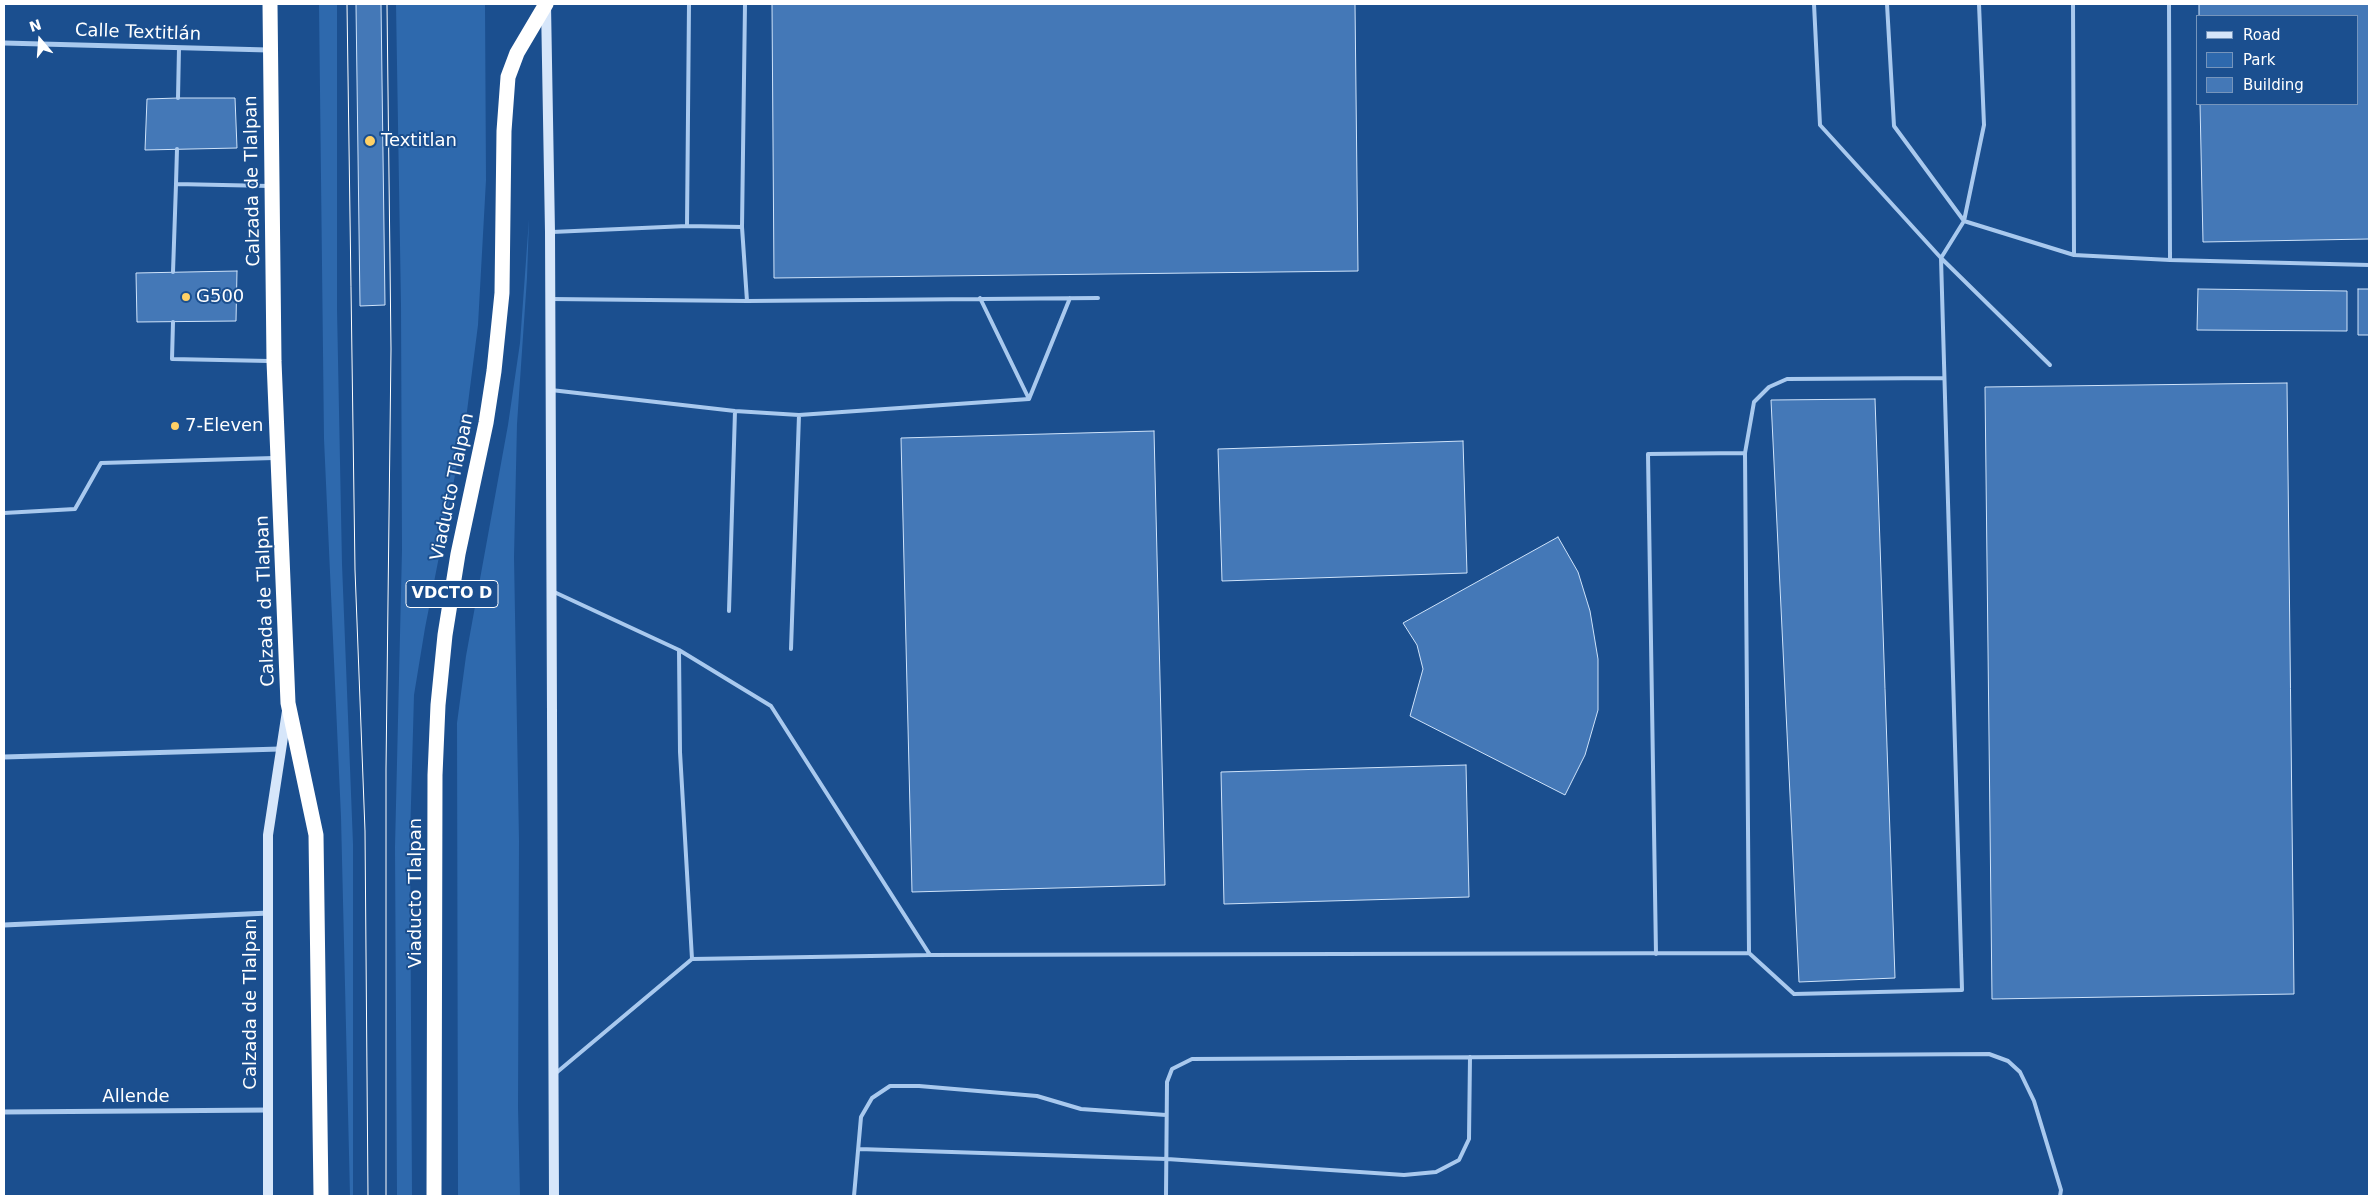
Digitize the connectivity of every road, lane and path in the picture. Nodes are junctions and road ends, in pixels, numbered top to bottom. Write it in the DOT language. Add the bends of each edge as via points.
graph roads {
  1 [pos="270,4"];
  2 [pos="546,4"];
  3 [pos="689,4"];
  4 [pos="745,4"];
  5 [pos="1814,4"];
  6 [pos="1887,4"];
  7 [pos="1980,4"];
  8 [pos="2073,4"];
  9 [pos="2169,4"];
  10 [pos="4,43"];
  11 [pos="179,48"];
  12 [pos="271,50"];
  13 [pos="178,98"];
  14 [pos="177,149"];
  15 [pos="176,184"];
  16 [pos="271,186"];
  17 [pos="1964,221"];
  18 [pos="687,226"];
  19 [pos="742,227"];
  20 [pos="550,232"];
  21 [pos="2074,255"];
  22 [pos="1941,258"];
  23 [pos="2170,260"];
  24 [pos="2369,265"];
  25 [pos="174,272"];
  26 [pos="980,298"];
  27 [pos="1070,298"];
  28 [pos="1098,298"];
  29 [pos="548,299"];
  30 [pos="747,301"];
  31 [pos="173,322"];
  32 [pos="274,361"];
  33 [pos="2050,365"];
  34 [pos="1944,378"];
  35 [pos="549,390"];
  36 [pos="1029,400"];
  37 [pos="734,411"];
  38 [pos="799,415"];
  39 [pos="1745,453"];
  40 [pos="279,458"];
  41 [pos="4,513"];
  42 [pos="550,591"];
  43 [pos="729,612"];
  44 [pos="791,649"];
  45 [pos="679,650"];
  46 [pos="288,703"];
  47 [pos="280,749"];
  48 [pos="4,757"];
  49 [pos="270,913"];
  50 [pos="4,924"];
  51 [pos="1749,953"];
  52 [pos="1656,954"];
  53 [pos="930,955"];
  54 [pos="692,959"];
  55 [pos="1470,1057"];
  56 [pos="553,1075"];
  57 [pos="269,1110"];
  58 [pos="4,1112"];
  59 [pos="1166,1115"];
  60 [pos="859,1149"];
  61 [pos="1166,1159"];
  62 [pos="268,1196"];
  63 [pos="321,1196"];
  64 [pos="434,1196"];
  65 [pos="554,1196"];
  66 [pos="854,1196"];
  67 [pos="1166,1196"];
  68 [pos="2060,1196"];
  1 -- 12 [label="highway, Calzada de Tlalpan"];
  2 -- 20 [label="main road"];
  2 -- 64 [label="highway, Viaducto Tlalpan / VDCTO D" via="516,53 508,77 502,293 494,371 458,554 438,705"];
  3 -- 18 [label="lane"];
  4 -- 19 [label="lane"];
  5 -- 22 [label="lane" via="1820,125"];
  6 -- 17 [label="lane" via="1894,126"];
  7 -- 17 [label="lane" via="1984,125"];
  8 -- 21 [label="lane"];
  9 -- 23 [label="lane"];
  10 -- 11 [label="street, Calle Textitlán"];
  11 -- 12 [label="street, Calle Textitlán"];
  11 -- 13 [label="lane"];
  12 -- 16 [label="highway, Calzada de Tlalpan"];
  14 -- 15 [label="lane"];
  15 -- 16 [label="lane"];
  15 -- 25 [label="lane"];
  16 -- 32 [label="highway, Calzada de Tlalpan"];
  17 -- 21 [label="lane"];
  17 -- 22 [label="lane"];
  18 -- 19 [label="lane"];
  18 -- 20 [label="lane"];
  19 -- 30 [label="lane"];
  20 -- 29 [label="main road"];
  21 -- 23 [label="lane"];
  22 -- 33 [label="lane"];
  22 -- 34 [label="lane"];
  23 -- 24 [label="lane"];
  26 -- 27 [label="lane"];
  26 -- 30 [label="lane"];
  26 -- 36 [label="lane"];
  27 -- 28 [label="lane"];
  27 -- 36 [label="lane"];
  29 -- 30 [label="lane"];
  29 -- 35 [label="main road"];
  31 -- 32 [label="lane" via="172,359"];
  32 -- 40 [label="highway, Calzada de Tlalpan"];
  34 -- 39 [label="lane" via="1787,379 1769,387 1754,402"];
  34 -- 51 [label="lane" via="1962,990 1794,994"];
  35 -- 37 [label="lane"];
  35 -- 42 [label="main road"];
  36 -- 38 [label="lane"];
  37 -- 38 [label="lane"];
  37 -- 43 [label="lane"];
  38 -- 44 [label="lane"];
  39 -- 51 [label="lane"];
  39 -- 52 [label="lane" via="1648,454"];
  40 -- 41 [label="lane" via="101,463 75,509"];
  40 -- 46 [label="highway, Calzada de Tlalpan"];
  42 -- 45 [label="lane"];
  42 -- 56 [label="main road"];
  45 -- 53 [label="lane" via="771,706"];
  45 -- 54 [label="lane" via="680,752"];
  46 -- 47 [label="main road, Calzada de Tlalpan"];
  46 -- 63 [label="highway" via="316,835"];
  47 -- 48 [label="street"];
  47 -- 49 [label="main road, Calzada de Tlalpan" via="268,835"];
  49 -- 50 [label="street"];
  49 -- 57 [label="main road, Calzada de Tlalpan"];
  51 -- 52 [label="lane"];
  52 -- 53 [label="lane"];
  53 -- 54 [label="lane"];
  54 -- 56 [label="lane"];
  55 -- 59 [label="lane" via="1192,1059 1172,1069 1167,1082"];
  55 -- 61 [label="lane" via="1469,1139 1459,1160 1436,1172 1404,1175"];
  55 -- 68 [label="lane" via="1989,1054 2008,1061 2020,1072 2034,1101 2061,1190"];
  56 -- 65 [label="main road"];
  57 -- 58 [label="street, Allende"];
  57 -- 62 [label="main road, Calzada de Tlalpan"];
  59 -- 60 [label="lane" via="1081,1109 1037,1096 890,1086 872,1098 861,1117"];
  59 -- 61 [label="lane"];
  60 -- 61 [label="lane"];
  60 -- 66 [label="lane"];
  61 -- 67 [label="lane"];
}
